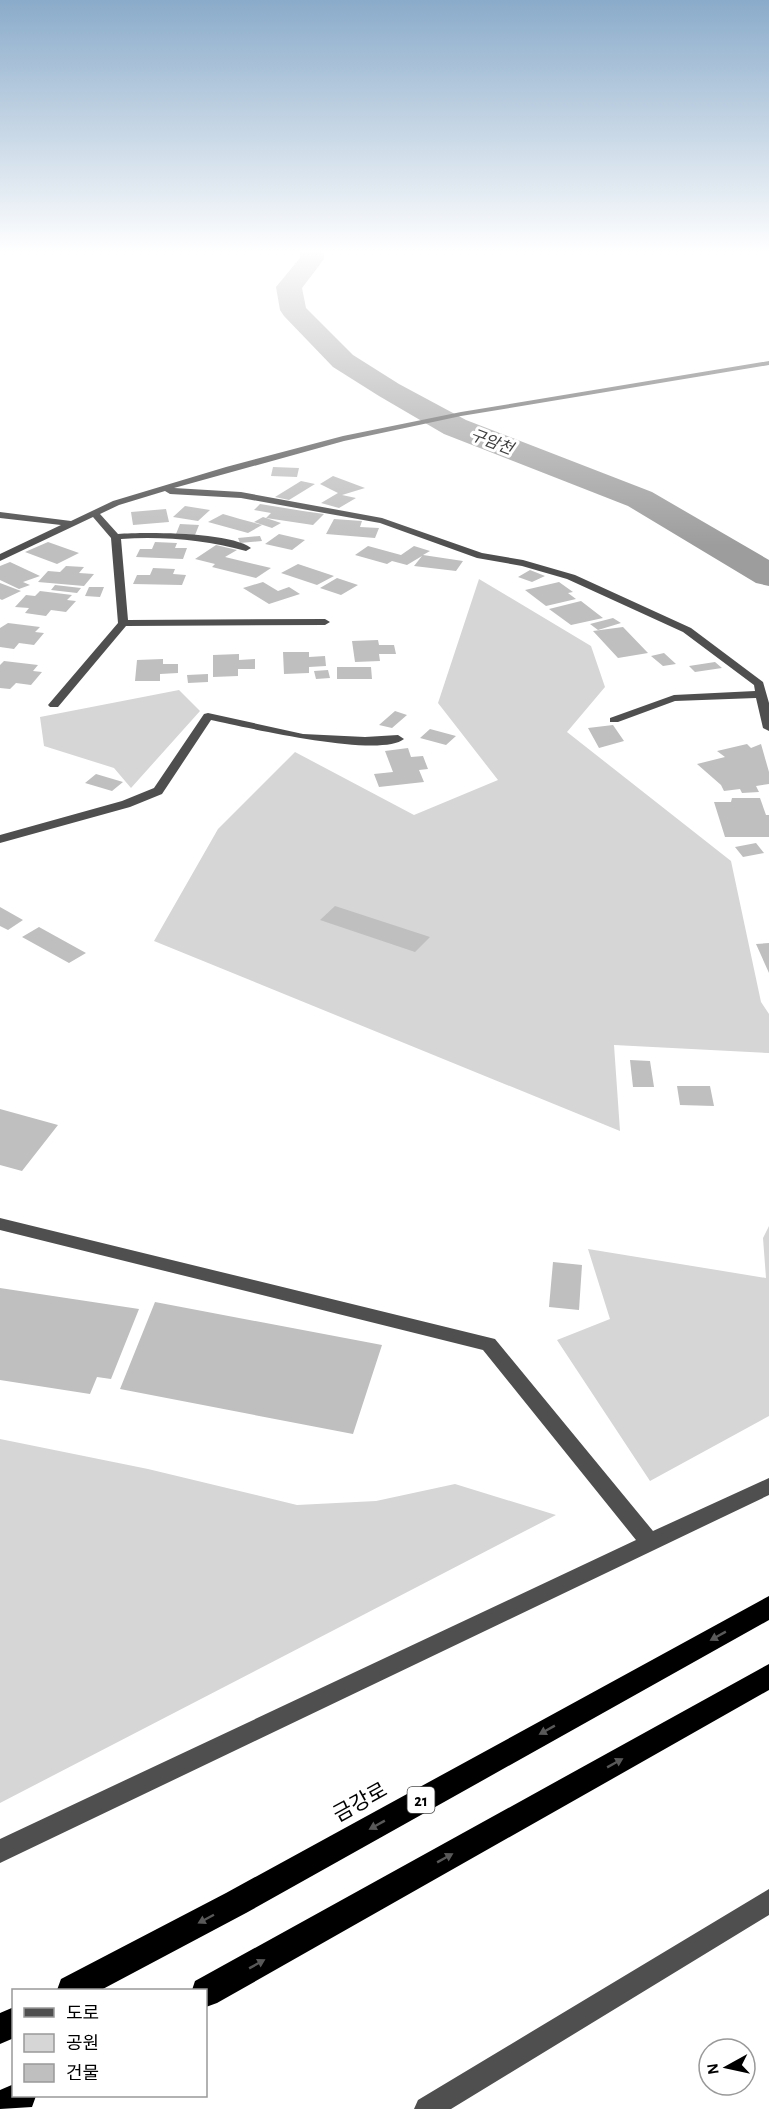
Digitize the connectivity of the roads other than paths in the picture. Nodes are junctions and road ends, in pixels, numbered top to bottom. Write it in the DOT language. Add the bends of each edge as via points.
graph roads {
  1 [pos="769,363"];
  2 [pos="161,491"];
  3 [pos="93,512"];
  4 [pos="0,516"];
  5 [pos="72,524"];
  6 [pos="116,537"];
  7 [pos="246,548"];
  8 [pos="0,558"];
  9 [pos="123,622"];
  10 [pos="325,622"];
  11 [pos="763,687"];
  12 [pos="54,705"];
  13 [pos="614,720"];
  14 [pos="769,728"];
  15 [pos="398,739"];
  16 [pos="0,838"];
  17 [pos="0,1224"];
  18 [pos="769,1486"];
  19 [pos="650,1542"];
  20 [pos="769,1608"];
  21 [pos="769,1676"];
  22 [pos="0,1851"];
  23 [pos="769,1901"];
  24 [pos="74,1989"];
  25 [pos="207,1991"];
  26 [pos="19,2097"];
  27 [pos="0,2107"];
  28 [pos="427,2109"];
  1 -- 2 [label="street" via="421,422 309,448"];
  2 -- 3 [label="street"];
  2 -- 11 [label="street" via="241,495 382,521 480,556 571,577 687,630"];
  3 -- 5 [label="street"];
  3 -- 6 [label="street"];
  4 -- 5 [label="street"];
  5 -- 8 [label="street"];
  6 -- 7 [label="street" via="151,534"];
  6 -- 9 [label="street"];
  9 -- 10 [label="street"];
  9 -- 12 [label="street"];
  11 -- 13 [label="street" via="674,698"];
  11 -- 14 [label="street"];
  15 -- 16 [label="street" via="303,737 208,716 158,790 126,804"];
  17 -- 19 [label="street" via="489,1344"];
  18 -- 19 [label="street"];
  19 -- 22 [label="street"];
  20 -- 24 [label="highway, 금강로 / 21, one-way"];
  25 -- 21 [label="highway, one-way"];
  23 -- 28 [label="street"];
  26 -- 27 [label="highway"];
}
